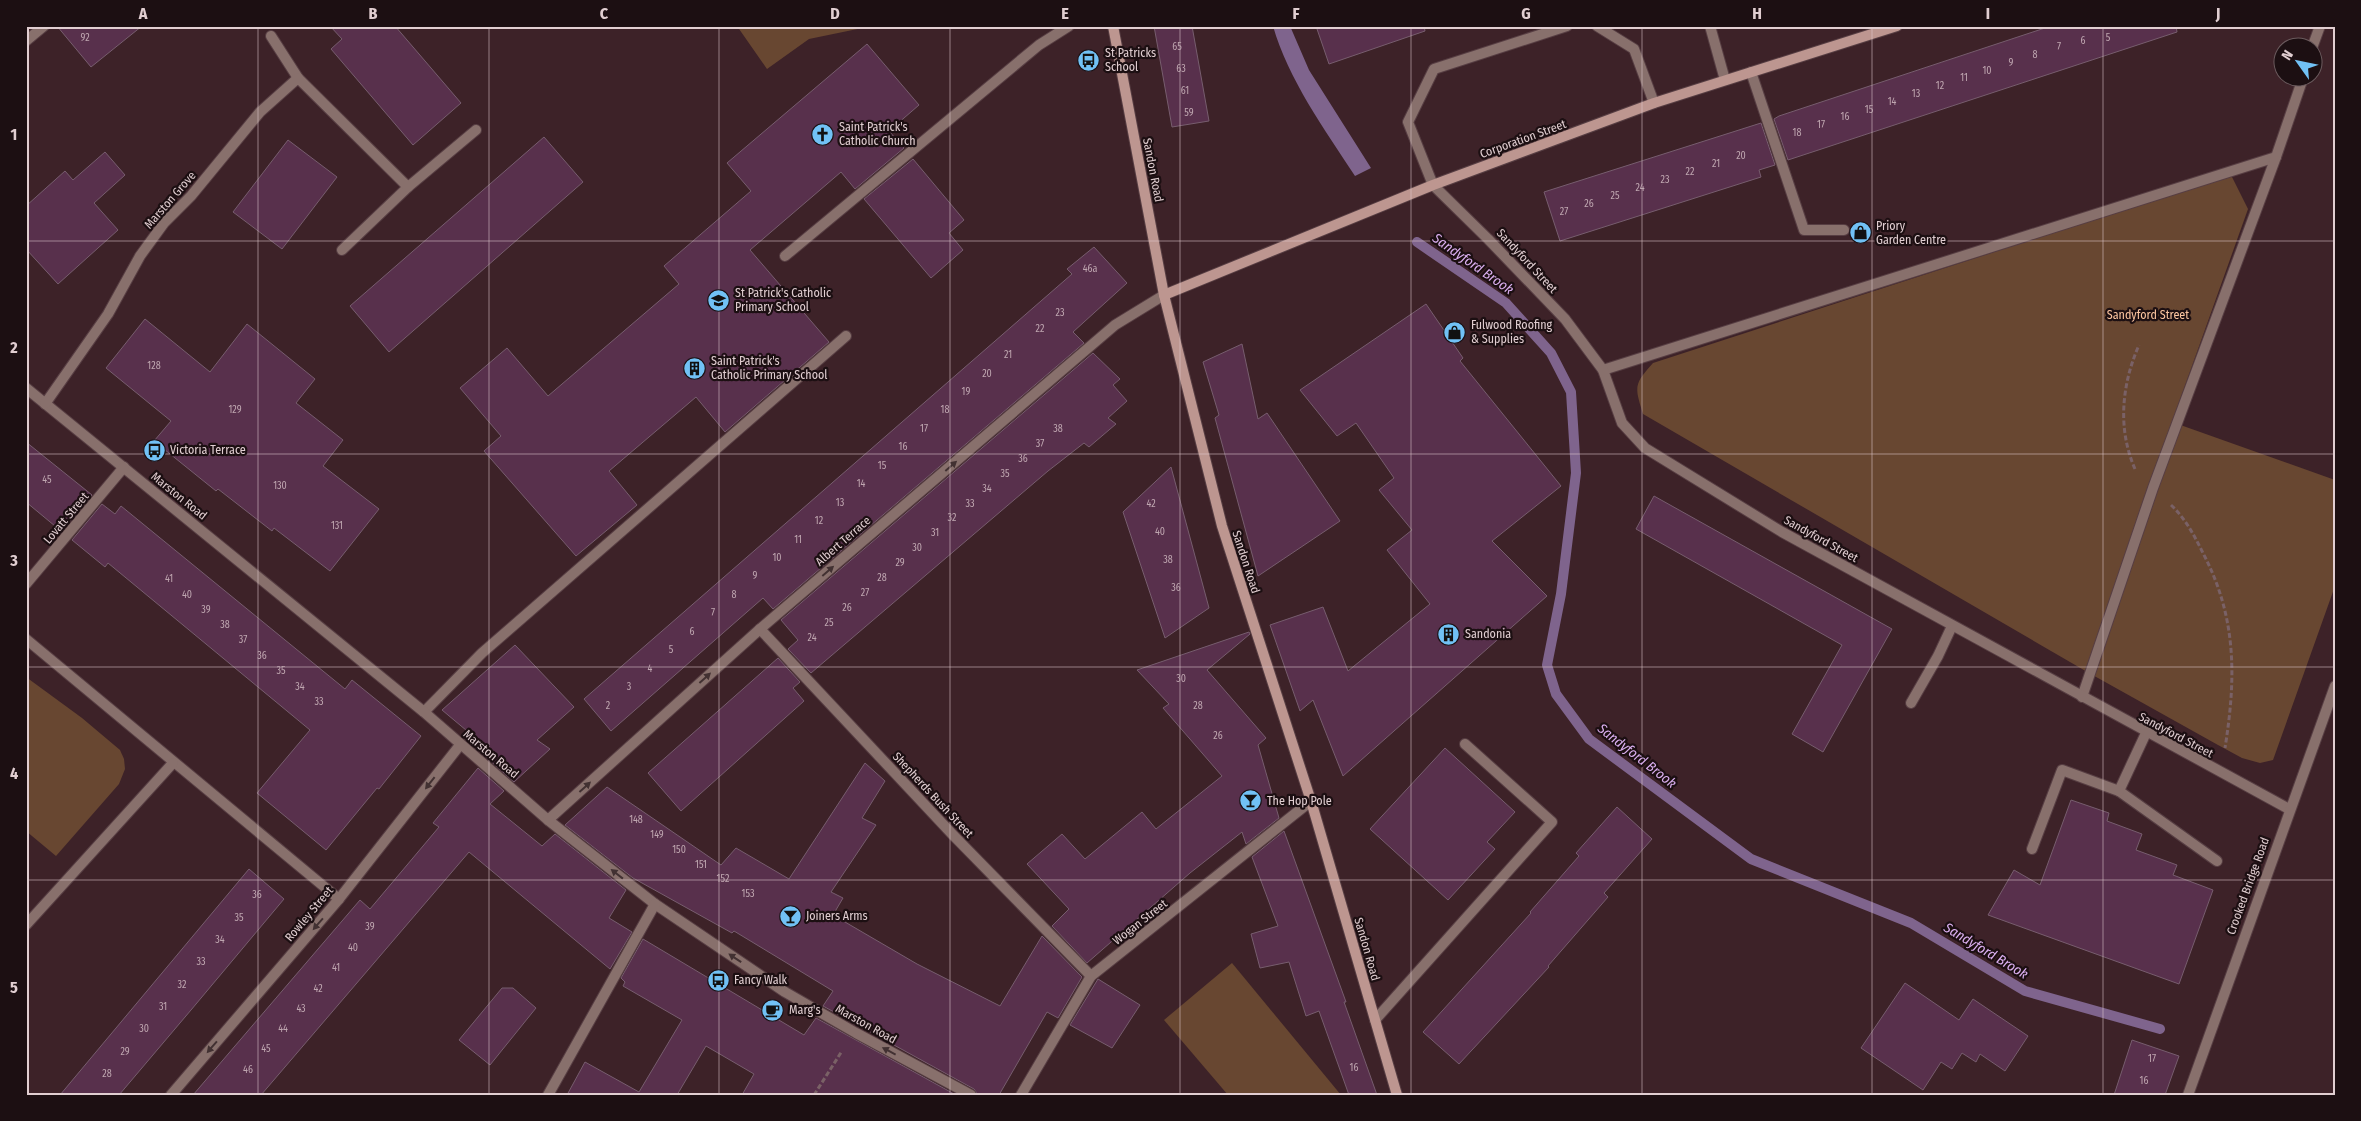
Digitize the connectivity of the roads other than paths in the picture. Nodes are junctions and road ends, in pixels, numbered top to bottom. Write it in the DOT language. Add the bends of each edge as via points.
graph roads {
  1 [pos="44,26"];
  2 [pos="1068,26"];
  3 [pos="1113,26"];
  4 [pos="1567,26"];
  5 [pos="1597,26"];
  6 [pos="1710,26"];
  7 [pos="1897,26"];
  8 [pos="2320,26"];
  9 [pos="271,36"];
  10 [pos="2316,38"];
  11 [pos="26,41"];
  12 [pos="1751,72"];
  13 [pos="298,78"];
  14 [pos="1726,80"];
  15 [pos="2299,88"];
  16 [pos="1654,103"];
  17 [pos="476,130"];
  18 [pos="2276,157"];
  19 [pos="1433,185"];
  20 [pos="408,187"];
  21 [pos="1844,230"];
  22 [pos="342,250"];
  23 [pos="785,256"];
  24 [pos="1164,294"];
  25 [pos="846,336"];
  26 [pos="1603,370"];
  27 [pos="26,388"];
  28 [pos="45,404"];
  29 [pos="124,467"];
  30 [pos="26,584"];
  31 [pos="1952,626"];
  32 [pos="760,629"];
  33 [pos="26,640"];
  34 [pos="2335,686"];
  35 [pos="2082,697"];
  36 [pos="1911,703"];
  37 [pos="424,712"];
  38 [pos="2146,733"];
  39 [pos="1465,744"];
  40 [pos="460,745"];
  41 [pos="173,763"];
  42 [pos="2119,791"];
  43 [pos="1312,801"];
  44 [pos="2289,809"];
  45 [pos="548,820"];
  46 [pos="2032,849"];
  47 [pos="2217,861"];
  48 [pos="339,899"];
  49 [pos="655,904"];
  50 [pos="26,925"];
  51 [pos="1091,976"];
  52 [pos="1375,1020"];
  53 [pos="171,1095"];
  54 [pos="548,1095"];
  55 [pos="971,1095"];
  56 [pos="1021,1095"];
  57 [pos="1397,1095"];
  58 [pos="2188,1095"];
  1 -- 11 [label="street"];
  2 -- 23 [label="street" via="1039,45"];
  3 -- 24 [label="main road, Sandon Road"];
  4 -- 19 [label="street" via="1434,70 1408,122"];
  5 -- 16 [label="street" via="1634,50"];
  6 -- 14 [label="street"];
  7 -- 12 [label="main road, Corporation Street"];
  8 -- 10 [label="street"];
  9 -- 13 [label="street"];
  12 -- 14 [label="main road, Corporation Street"];
  12 -- 21 [label="street" via="1804,230"];
  13 -- 20 [label="street"];
  13 -- 28 [label="street, Marston Grove" via="260,112 191,196 164,223 140,256 108,314"];
  14 -- 16 [label="main road, Corporation Street"];
  15 -- 18 [label="street"];
  16 -- 19 [label="main road, Corporation Street"];
  17 -- 20 [label="street"];
  18 -- 26 [label="street"];
  18 -- 35 [label="street" via="2153,488"];
  19 -- 24 [label="main road, Corporation Street"];
  19 -- 26 [label="street, Sandyford Street" via="1564,319"];
  20 -- 22 [label="street"];
  32 -- 24 [label="street, Albert Terrace, one-way" via="1115,325"];
  24 -- 43 [label="main road, Sandon Road" via="1222,526"];
  25 -- 37 [label="street" via="482,653"];
  26 -- 31 [label="street, Sandyford Street" via="1622,423 1645,448 1782,532"];
  27 -- 28 [label="street, Marston Road"];
  28 -- 29 [label="street, Marston Road"];
  29 -- 30 [label="street, Lovatt Street"];
  29 -- 37 [label="street, Marston Road"];
  31 -- 35 [label="street, Sandyford Street"];
  31 -- 36 [label="street"];
  45 -- 32 [label="street, Albert Terrace, one-way"];
  32 -- 51 [label="street, Shepherds Bush Street"];
  33 -- 41 [label="street"];
  34 -- 44 [label="street, Crooked Bridge Road"];
  35 -- 38 [label="street, Sandyford Street"];
  37 -- 40 [label="street, Marston Road"];
  38 -- 42 [label="street"];
  38 -- 44 [label="street, Sandyford Street"];
  39 -- 52 [label="street" via="1552,822"];
  40 -- 45 [label="street, Marston Road"];
  40 -- 48 [label="street, Rowley Street, one-way"];
  41 -- 48 [label="street"];
  41 -- 50 [label="street"];
  42 -- 46 [label="street" via="2062,770"];
  42 -- 47 [label="street"];
  43 -- 51 [label="street, Wogan Street"];
  43 -- 52 [label="main road, Sandon Road"];
  44 -- 58 [label="street, Crooked Bridge Road"];
  49 -- 45 [label="street, Marston Road, one-way"];
  48 -- 53 [label="street, Rowley Street, one-way"];
  49 -- 54 [label="street"];
  55 -- 49 [label="street, Marston Road, one-way" via="784,992"];
  51 -- 56 [label="street, Wogan Street"];
  52 -- 57 [label="main road, Sandon Road"];
}
